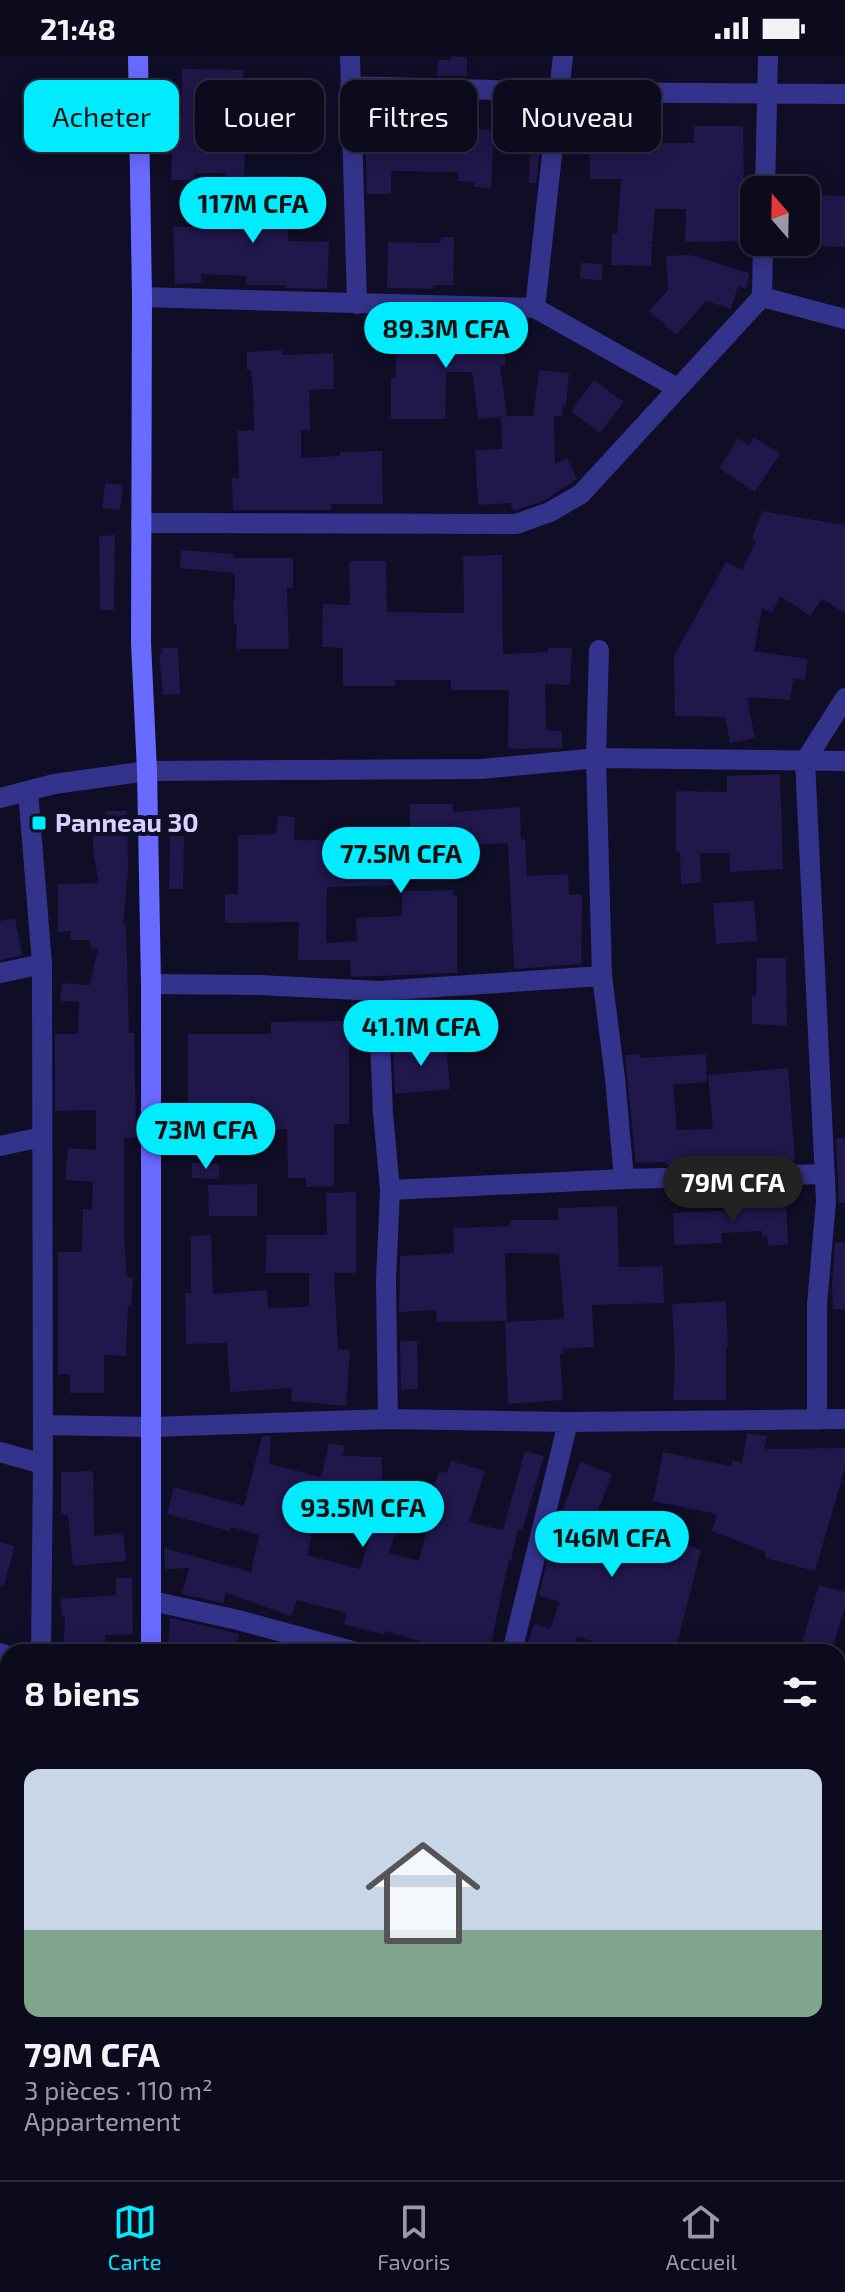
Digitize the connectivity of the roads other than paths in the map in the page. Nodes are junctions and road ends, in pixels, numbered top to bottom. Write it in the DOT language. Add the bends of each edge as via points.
graph roads {
  1 [pos="138,56"];
  2 [pos="350,56"];
  3 [pos="563,56"];
  4 [pos="768,56"];
  5 [pos="350,80"];
  6 [pos="560,80"];
  7 [pos="661,93"];
  8 [pos="767,94"];
  9 [pos="845,94"];
  10 [pos="352,152"];
  11 [pos="552,152"];
  12 [pos="765,176"];
  13 [pos="763,256"];
  14 [pos="142,297"];
  15 [pos="762,297"];
  16 [pos="357,304"];
  17 [pos="535,308"];
  18 [pos="845,319"];
  19 [pos="677,388"];
  20 [pos="141,523"];
  21 [pos="599,650"];
  22 [pos="845,698"];
  23 [pos="836,728"];
  24 [pos="596,758"];
  25 [pos="805,761"];
  26 [pos="845,761"];
  27 [pos="147,771"];
  28 [pos="28,791"];
  29 [pos="0,798"];
  30 [pos="42,964"];
  31 [pos="0,973"];
  32 [pos="602,976"];
  33 [pos="151,984"];
  34 [pos="378,991"];
  35 [pos="42,1137"];
  36 [pos="0,1146"];
  37 [pos="825,1174"];
  38 [pos="624,1179"];
  39 [pos="390,1190"];
  40 [pos="836,1201"];
  41 [pos="388,1419"];
  42 [pos="845,1419"];
  43 [pos="817,1420"];
  44 [pos="568,1422"];
  45 [pos="43,1425"];
  46 [pos="152,1427"];
  47 [pos="0,1452"];
  48 [pos="43,1464"];
  49 [pos="152,1601"];
  50 [pos="41,1644"];
  51 [pos="151,1644"];
  52 [pos="326,1644"];
  53 [pos="514,1644"];
  1 -- 14 [label="street"];
  2 -- 5 [label="street"];
  3 -- 6 [label="street"];
  4 -- 8 [label="street"];
  7 -- 8 [label="street"];
  8 -- 9 [label="street"];
  8 -- 12 [label="street"];
  10 -- 16 [label="street"];
  11 -- 17 [label="street"];
  13 -- 15 [label="street"];
  14 -- 16 [label="street"];
  14 -- 20 [label="street"];
  15 -- 18 [label="street"];
  15 -- 19 [label="street"];
  16 -- 17 [label="street"];
  17 -- 19 [label="street"];
  19 -- 20 [label="street" via="581,494 516,524"];
  20 -- 27 [label="street"];
  21 -- 24 [label="street"];
  22 -- 23 [label="street"];
  23 -- 25 [label="street"];
  24 -- 25 [label="street"];
  24 -- 27 [label="street" via="481,769"];
  24 -- 32 [label="street"];
  25 -- 26 [label="street"];
  25 -- 37 [label="street"];
  27 -- 28 [label="street"];
  27 -- 33 [label="street"];
  28 -- 29 [label="street"];
  28 -- 30 [label="street"];
  30 -- 31 [label="street"];
  30 -- 35 [label="street"];
  32 -- 34 [label="street"];
  32 -- 38 [label="street"];
  33 -- 34 [label="street"];
  33 -- 46 [label="street"];
  34 -- 39 [label="street"];
  35 -- 36 [label="street"];
  35 -- 45 [label="street"];
  37 -- 38 [label="street"];
  37 -- 40 [label="street"];
  38 -- 39 [label="street"];
  39 -- 41 [label="street"];
  40 -- 43 [label="street" via="817,1305"];
  41 -- 44 [label="street"];
  41 -- 46 [label="street"];
  42 -- 43 [label="street"];
  43 -- 44 [label="street"];
  44 -- 53 [label="street"];
  45 -- 46 [label="street"];
  45 -- 48 [label="street"];
  46 -- 49 [label="street"];
  47 -- 48 [label="street"];
  48 -- 50 [label="street"];
  49 -- 51 [label="street"];
  49 -- 52 [label="street"];
}
